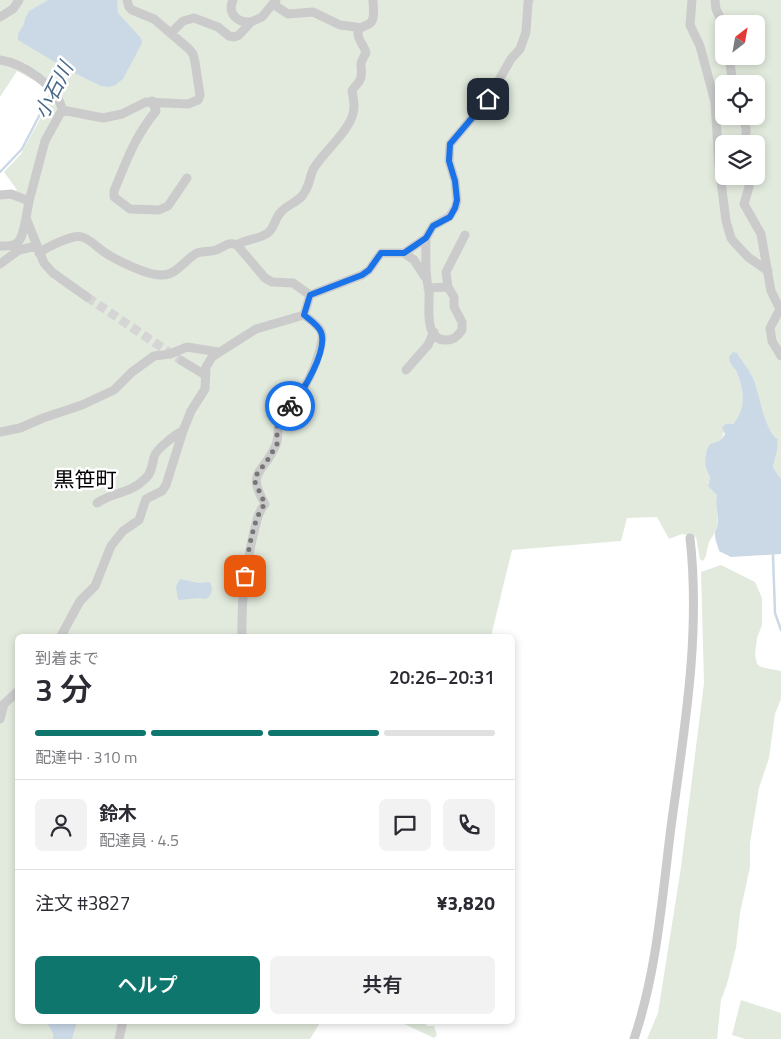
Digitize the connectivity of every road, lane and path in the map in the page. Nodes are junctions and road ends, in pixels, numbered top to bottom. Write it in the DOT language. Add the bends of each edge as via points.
graph roads {
  1 [pos="20,0"];
  2 [pos="127,0"];
  3 [pos="233,0"];
  4 [pos="373,0"];
  5 [pos="529,0"];
  6 [pos="692,0"];
  7 [pos="715,0"];
  8 [pos="274,2"];
  9 [pos="719,15"];
  10 [pos="0,17"];
  11 [pos="251,22"];
  12 [pos="360,29"];
  13 [pos="171,33"];
  14 [pos="0,60"];
  15 [pos="152,102"];
  16 [pos="62,110"];
  17 [pos="187,178"];
  18 [pos="749,185"];
  19 [pos="0,195"];
  20 [pos="29,201"];
  21 [pos="26,218"];
  22 [pos="465,235"];
  23 [pos="426,238"];
  24 [pos="237,245"];
  25 [pos="0,246"];
  26 [pos="38,249"];
  27 [pos="404,253"];
  28 [pos="0,264"];
  29 [pos="768,271"];
  30 [pos="428,284"];
  31 [pos="448,287"];
  32 [pos="310,295"];
  33 [pos="87,297"];
  34 [pos="304,315"];
  35 [pos="434,332"];
  36 [pos="218,352"];
  37 [pos="781,356"];
  38 [pos="182,361"];
  39 [pos="406,370"];
  40 [pos="205,375"];
  41 [pos="183,431"];
  42 [pos="0,432"];
  43 [pos="97,503"];
  44 [pos="690,538"];
  45 [pos="62,634"];
  46 [pos="242,634"];
  47 [pos="15,694"];
  48 [pos="0,719"];
  49 [pos="122,1024"];
  50 [pos="118,1039"];
  51 [pos="634,1039"];
  1 -- 10 [label="street"];
  2 -- 13 [label="street" via="132,10 154,19"];
  3 -- 11 [label="street" via="232,14 240,21"];
  4 -- 12 [label="street" via="372,20"];
  5 -- 23 [label="street" via="526,32 520,48 488,99 450,144 449,161 457,200 455,208 450,217 433,226"];
  6 -- 29 [label="street" via="690,25 700,46 716,108 718,166 726,221 734,242"];
  7 -- 9 [label="street"];
  8 -- 11 [label="street" via="262,17"];
  8 -- 12 [label="street" via="288,14 313,12 340,25"];
  11 -- 13 [label="street" via="234,37 194,18 182,21"];
  12 -- 24 [label="street" via="358,36 366,53 360,63 360,80 352,91 353,114 338,140 313,169 303,195 280,212 268,234"];
  13 -- 15 [label="street" via="193,54 200,97 188,104"];
  14 -- 16 [label="street" via="23,68 53,91"];
  15 -- 16 [label="street" via="103,118"];
  15 -- 17 [label="street" via="156,111 134,143 114,197 130,209 159,210 168,206"];
  16 -- 20 [label="street" via="45,141"];
  18 -- 29 [label="street" via="744,204 761,234"];
  19 -- 20 [label="street" via="11,194"];
  20 -- 21 [label="street"];
  21 -- 25 [label="street" via="17,244"];
  21 -- 26 [label="street"];
  22 -- 31 [label="street" via="446,272"];
  23 -- 27 [label="street"];
  23 -- 30 [label="street"];
  24 -- 26 [label="street" via="233,243 196,254 172,273 161,276 139,270 82,236"];
  24 -- 32 [label="street" via="265,278 272,282 292,283"];
  26 -- 28 [label="street" via="19,250"];
  26 -- 33 [label="street" via="53,273"];
  27 -- 30 [label="street" via="421,269"];
  27 -- 32 [label="street" via="381,253 362,275"];
  29 -- 37 [label="street" via="771,292 780,308 770,333"];
  30 -- 31 [label="street"];
  30 -- 35 [label="street" via="428,316"];
  31 -- 35 [label="street" via="454,297 462,330 455,338 446,340"];
  32 -- 34 [label="street"];
  34 -- 36 [label="street" via="256,329"];
  34 -- 46 [label="street" via="320,329 323,337 316,366 306,385 281,417 277,444 257,474 255,482 265,504 260,509 247,561 241,608"];
  35 -- 39 [label="street" via="428,345"];
  36 -- 40 [label="street" via="206,367"];
  36 -- 42 [label="street" via="187,347 154,356 114,390 20,428"];
  38 -- 40 [label="street"];
  40 -- 41 [label="street" via="205,389"];
  41 -- 43 [label="street" via="156,453 150,473 136,487"];
  41 -- 45 [label="street" via="162,491 146,499 139,520 123,531 111,546 95,586 80,601"];
  44 -- 51 [label="street" via="694,572 690,683 655,951"];
  47 -- 48 [label="street" via="4,704"];
  49 -- 50 [label="street"];
}
